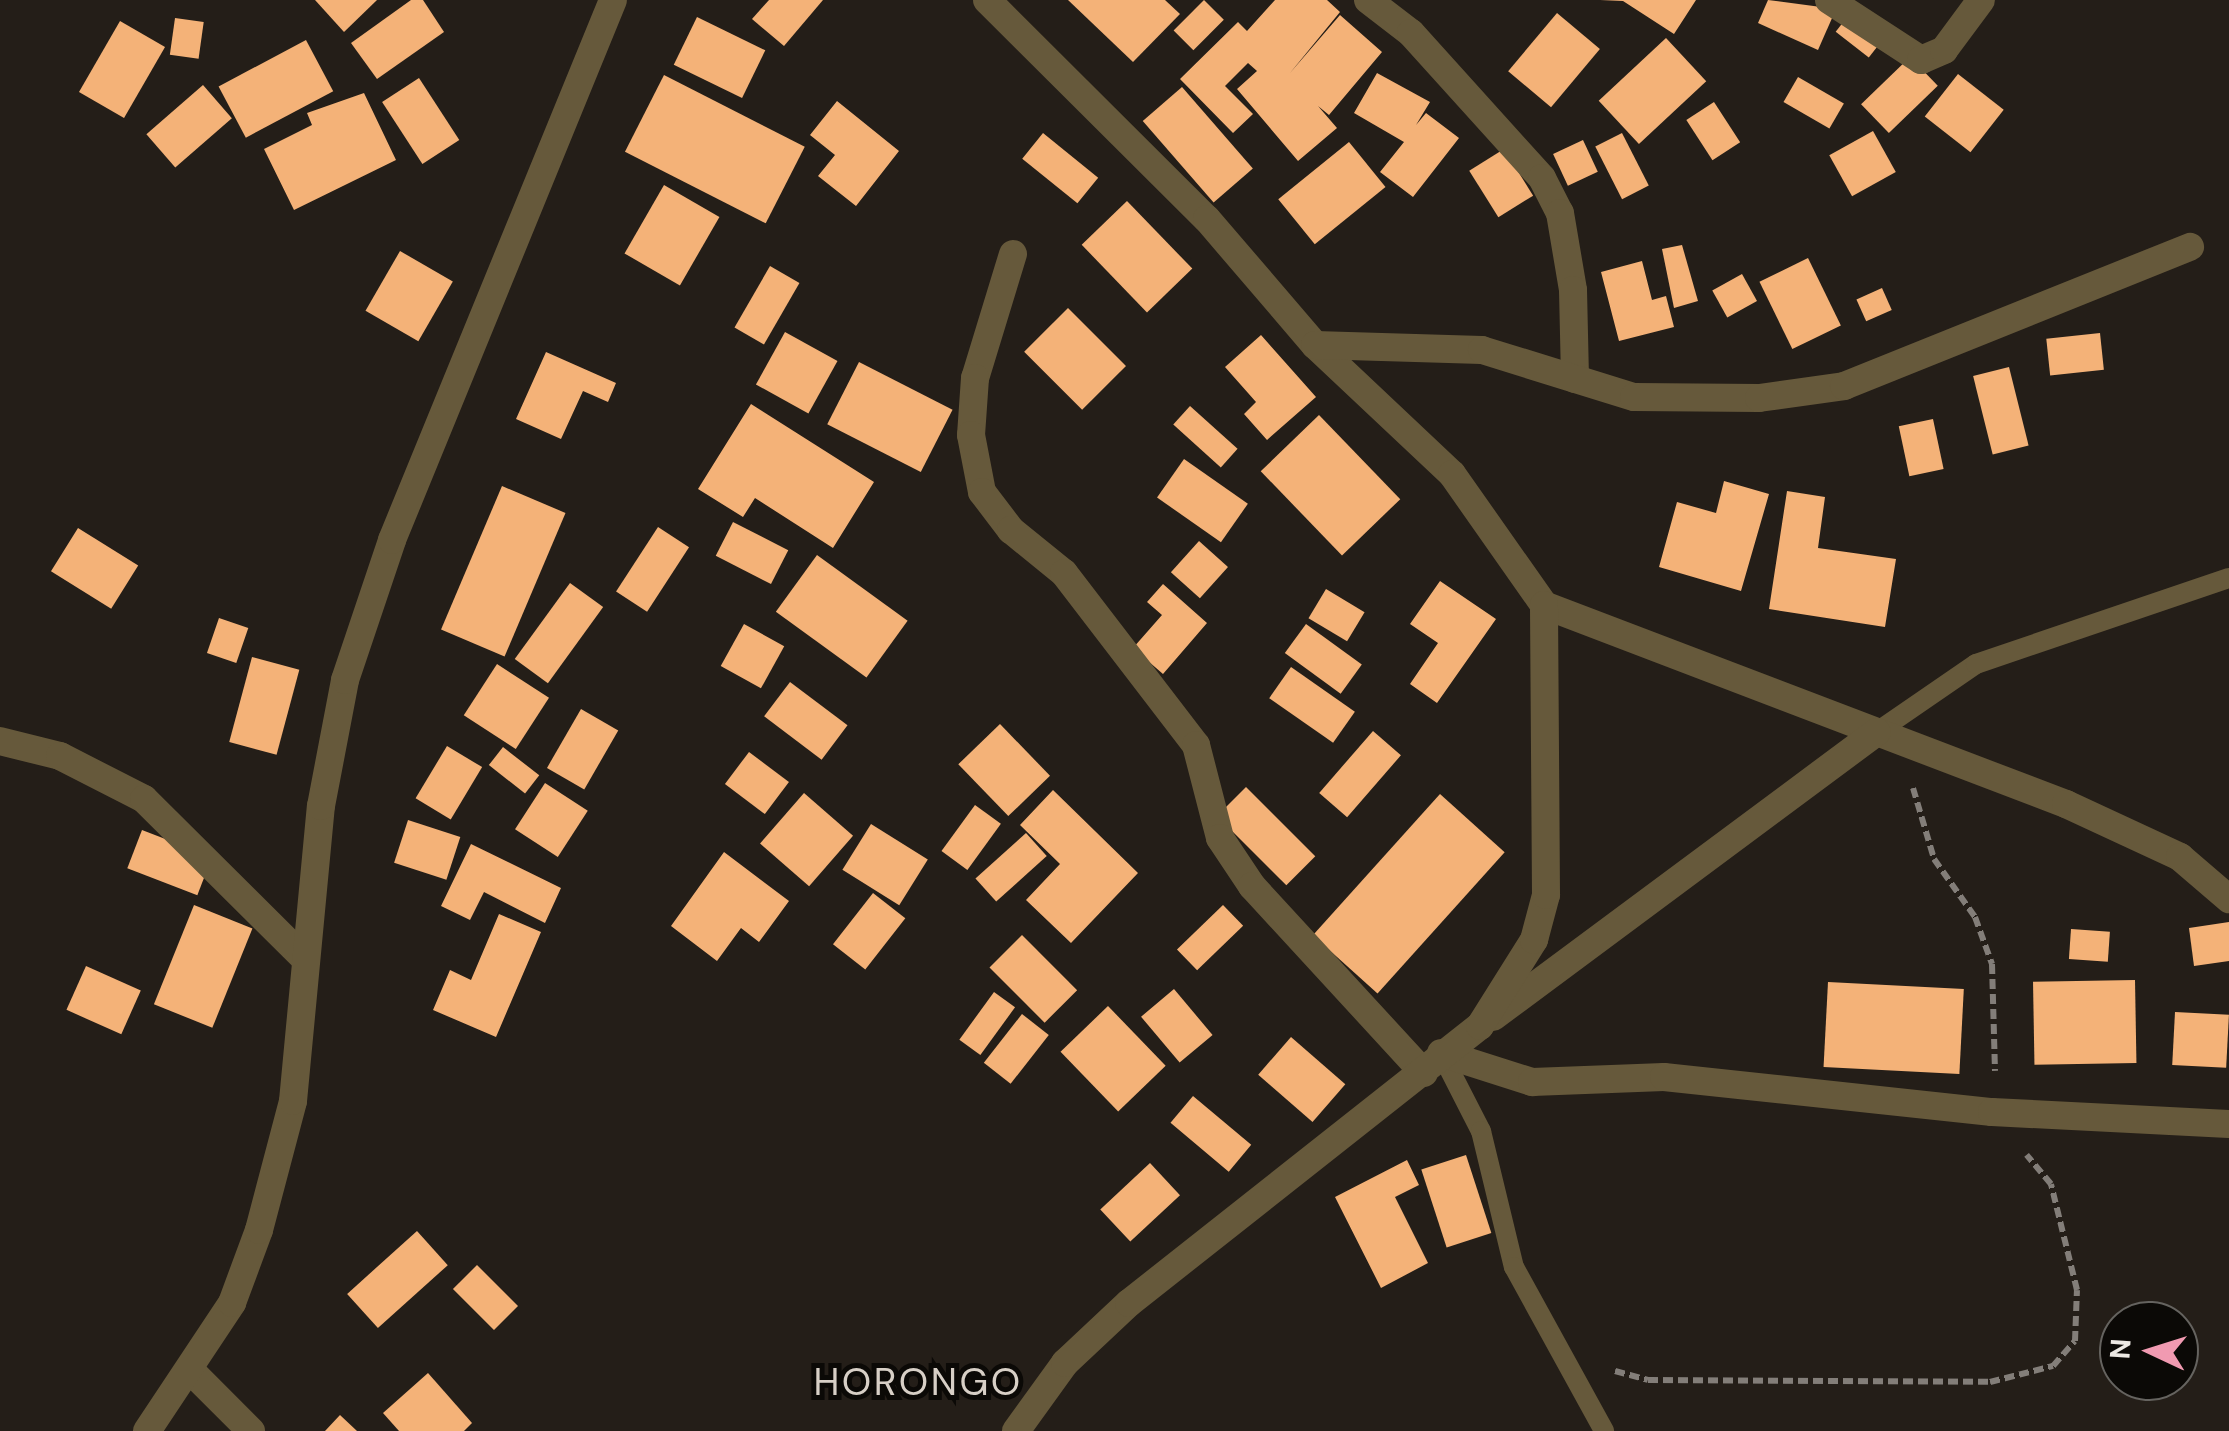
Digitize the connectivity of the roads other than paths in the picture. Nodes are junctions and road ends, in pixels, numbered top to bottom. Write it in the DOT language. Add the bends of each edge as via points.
graph roads {
  1 [pos="612,0"];
  2 [pos="988,0"];
  3 [pos="1368,0"];
  4 [pos="1829,0"];
  5 [pos="1981,0"];
  6 [pos="2190,247"];
  7 [pos="1013,254"];
  8 [pos="1315,345"];
  9 [pos="1575,378"];
  10 [pos="2229,578"];
  11 [pos="1544,606"];
  12 [pos="1876,732"];
  13 [pos="0,740"];
  14 [pos="2229,900"];
  15 [pos="303,958"];
  16 [pos="1480,1026"];
  17 [pos="1432,1063"];
  18 [pos="2229,1124"];
  19 [pos="192,1371"];
  20 [pos="147,1431"];
  21 [pos="251,1431"];
  22 [pos="1016,1431"];
  23 [pos="1604,1431"];
  1 -- 15 [label="street" via="392,540 345,680"];
  2 -- 8 [label="street" via="1207,219"];
  3 -- 9 [label="street" via="1411,33 1542,178 1560,213 1573,290"];
  4 -- 5 [label="street" via="1921,60 1944,50"];
  6 -- 9 [label="street" via="1844,386 1657,400"];
  7 -- 17 [label="street" via="975,378 971,434 982,492 1011,530 1064,573 1196,745 1220,838 1252,886"];
  8 -- 9 [label="street" via="1482,350"];
  8 -- 11 [label="street" via="1452,474"];
  10 -- 12 [label="lane" via="1976,664"];
  11 -- 12 [label="street"];
  11 -- 16 [label="street" via="1546,895 1534,940"];
  12 -- 14 [label="street" via="2148,840"];
  12 -- 16 [label="street"];
  13 -- 15 [label="street" via="60,756 144,799"];
  15 -- 19 [label="street" via="293,1101 264,1212 232,1303"];
  16 -- 17 [label="street"];
  17 -- 18 [label="street" via="1532,1082 1664,1077 1992,1112"];
  17 -- 22 [label="street" via="1128,1303 1065,1363"];
  17 -- 23 [label="lane" via="1481,1131 1514,1267"];
  19 -- 20 [label="street"];
  19 -- 21 [label="street"];
}
